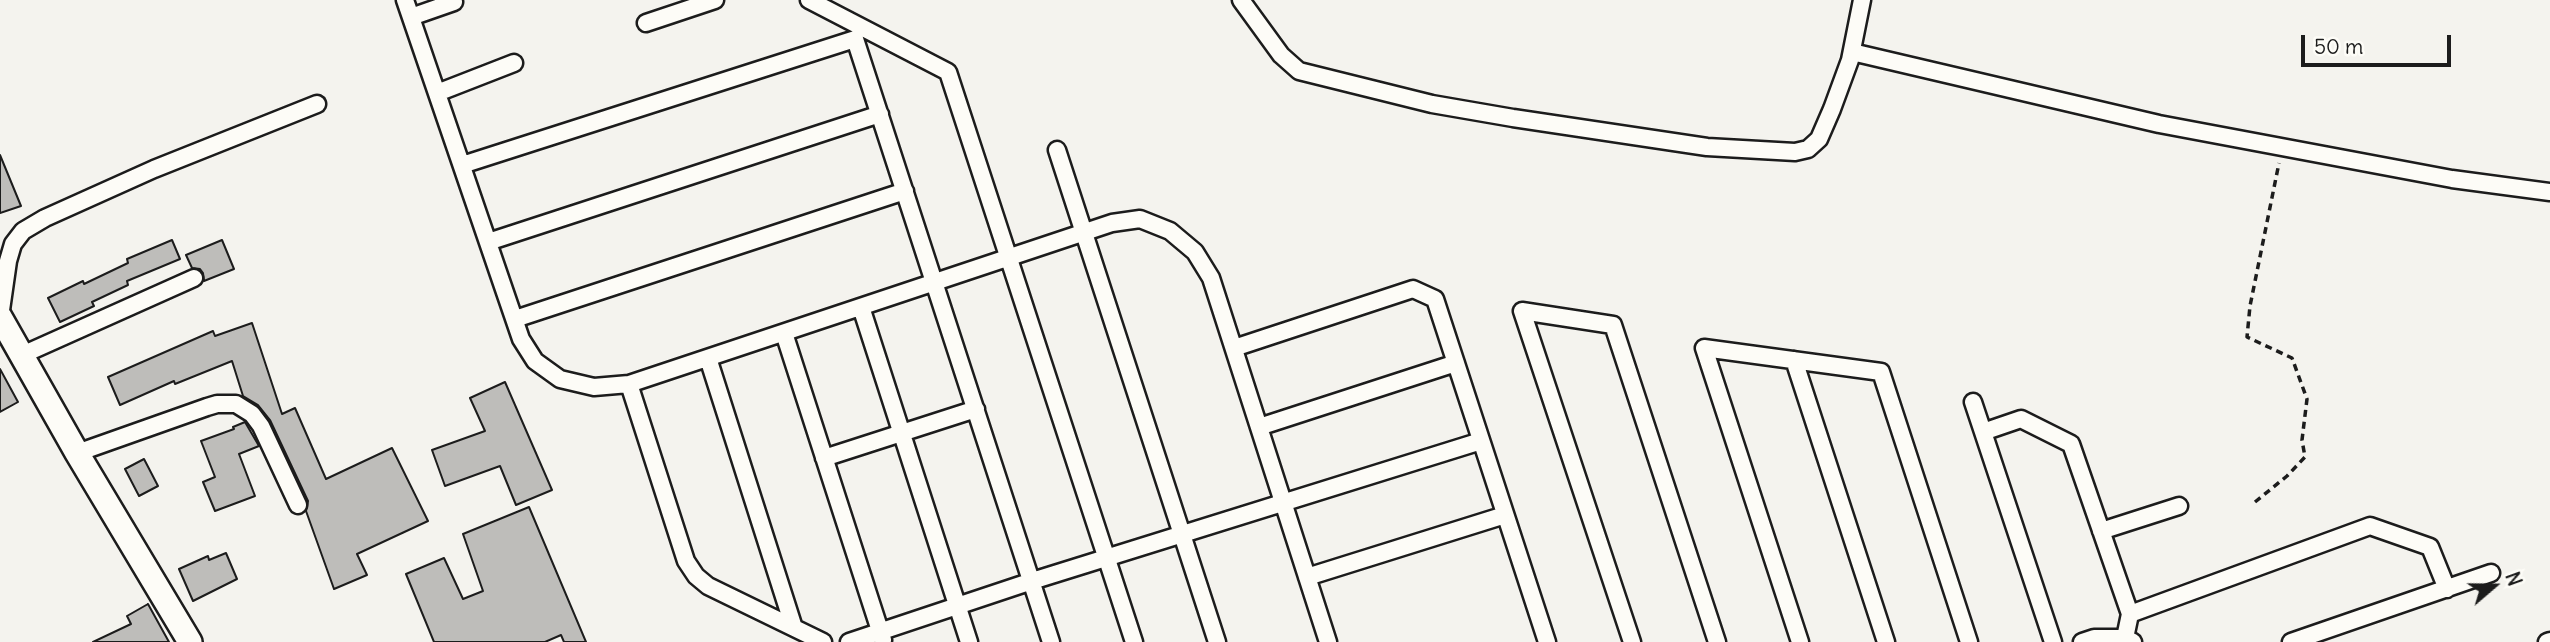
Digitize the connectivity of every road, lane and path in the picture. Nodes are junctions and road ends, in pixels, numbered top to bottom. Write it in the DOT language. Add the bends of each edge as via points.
graph roads {
  1 [pos="405,0"];
  2 [pos="715,0"];
  3 [pos="809,0"];
  4 [pos="1241,0"];
  5 [pos="1862,0"];
  6 [pos="454,2"];
  7 [pos="411,17"];
  8 [pos="646,23"];
  9 [pos="1852,52"];
  10 [pos="514,63"];
  11 [pos="437,93"];
  12 [pos="317,104"];
  13 [pos="880,114"];
  14 [pos="2281,147"];
  15 [pos="1056,150"];
  16 [pos="462,165"];
  17 [pos="905,191"];
  18 [pos="2550,192"];
  19 [pos="1085,233"];
  20 [pos="488,242"];
  21 [pos="1008,258"];
  22 [pos="194,278"];
  23 [pos="936,282"];
  24 [pos="861,307"];
  25 [pos="0,317"];
  26 [pos="514,319"];
  27 [pos="784,333"];
  28 [pos="1234,348"];
  29 [pos="22,355"];
  30 [pos="708,358"];
  31 [pos="1794,360"];
  32 [pos="1456,363"];
  33 [pos="629,383"];
  34 [pos="1973,402"];
  35 [pos="976,409"];
  36 [pos="1259,427"];
  37 [pos="1983,432"];
  38 [pos="901,433"];
  39 [pos="1480,441"];
  40 [pos="77,453"];
  41 [pos="824,458"];
  42 [pos="1283,502"];
  43 [pos="2255,502"];
  44 [pos="298,505"];
  45 [pos="2179,506"];
  46 [pos="1505,514"];
  47 [pos="2101,531"];
  48 [pos="1182,534"];
  49 [pos="1106,558"];
  50 [pos="2491,573"];
  51 [pos="1307,577"];
  52 [pos="1032,581"];
  53 [pos="2447,589"];
  54 [pos="957,607"];
  55 [pos="2130,614"];
  56 [pos="794,628"];
  57 [pos="882,637"];
  58 [pos="2129,640"];
  59 [pos="190,642"];
  60 [pos="823,642"];
  61 [pos="849,642"];
  62 [pos="969,642"];
  63 [pos="1051,642"];
  64 [pos="1134,642"];
  65 [pos="1217,642"];
  66 [pos="1328,642"];
  67 [pos="1547,642"];
  68 [pos="1632,642"];
  69 [pos="1717,642"];
  70 [pos="1800,642"];
  71 [pos="1886,642"];
  72 [pos="1969,642"];
  73 [pos="2053,642"];
  74 [pos="2082,642"];
  75 [pos="2291,642"];
  1 -- 7 [label="street"];
  2 -- 8 [label="street"];
  3 -- 21 [label="street" via="948,72"];
  4 -- 9 [label="street" via="1281,55 1299,71 1432,104 1707,147 1808,149 1819,139"];
  5 -- 9 [label="street"];
  6 -- 7 [label="street"];
  7 -- 11 [label="street"];
  9 -- 14 [label="street" via="2158,124"];
  10 -- 11 [label="street"];
  11 -- 16 [label="street"];
  12 -- 25 [label="street" via="153,169 23,231 8,261"];
  13 -- 16 [label="street" via="855,39"];
  13 -- 17 [label="street"];
  13 -- 20 [label="street"];
  14 -- 18 [label="street"];
  14 -- 43 [label="path" via="2247,337 2292,358 2307,400 2302,440 2305,457"];
  15 -- 19 [label="street"];
  16 -- 20 [label="street"];
  17 -- 23 [label="street"];
  17 -- 26 [label="street"];
  19 -- 21 [label="street"];
  19 -- 28 [label="street" via="1140,219 1170,231 1195,252 1212,278"];
  19 -- 48 [label="street"];
  20 -- 26 [label="street"];
  21 -- 23 [label="street"];
  21 -- 49 [label="street"];
  22 -- 29 [label="street"];
  23 -- 24 [label="street"];
  23 -- 35 [label="street"];
  23 -- 52 [label="street"];
  24 -- 27 [label="street"];
  24 -- 38 [label="street"];
  25 -- 29 [label="street"];
  26 -- 33 [label="street" via="535,361 560,379 594,387"];
  27 -- 30 [label="street"];
  27 -- 41 [label="street"];
  28 -- 32 [label="street" via="1413,289 1435,299"];
  28 -- 36 [label="street"];
  29 -- 40 [label="street"];
  30 -- 33 [label="street"];
  30 -- 56 [label="street"];
  31 -- 70 [label="street" via="1704,348"];
  31 -- 71 [label="street"];
  31 -- 72 [label="street" via="1881,372"];
  32 -- 36 [label="street"];
  32 -- 39 [label="street"];
  33 -- 56 [label="street" via="691,569 708,586"];
  34 -- 37 [label="street"];
  35 -- 38 [label="street"];
  35 -- 52 [label="street"];
  36 -- 42 [label="street"];
  37 -- 47 [label="street" via="2021,419 2071,444"];
  37 -- 73 [label="street"];
  38 -- 41 [label="street"];
  38 -- 54 [label="street"];
  39 -- 42 [label="street"];
  39 -- 46 [label="street"];
  40 -- 44 [label="street" via="217,404 236,404 261,426"];
  40 -- 59 [label="street"];
  41 -- 57 [label="street"];
  42 -- 48 [label="street"];
  42 -- 51 [label="street"];
  45 -- 47 [label="street"];
  46 -- 51 [label="street"];
  46 -- 67 [label="street"];
  47 -- 55 [label="street"];
  48 -- 49 [label="street"];
  48 -- 65 [label="street"];
  49 -- 52 [label="street"];
  49 -- 64 [label="street"];
  50 -- 53 [label="street"];
  51 -- 66 [label="street"];
  52 -- 54 [label="street"];
  52 -- 63 [label="street"];
  53 -- 55 [label="street" via="2430,547 2370,526"];
  53 -- 75 [label="street"];
  54 -- 57 [label="street"];
  54 -- 62 [label="street"];
  55 -- 58 [label="street"];
  56 -- 60 [label="street"];
  57 -- 61 [label="street"];
  58 -- 74 [label="street"];
  68 -- 69 [label="street" via="1522,311 1613,325"];
}
